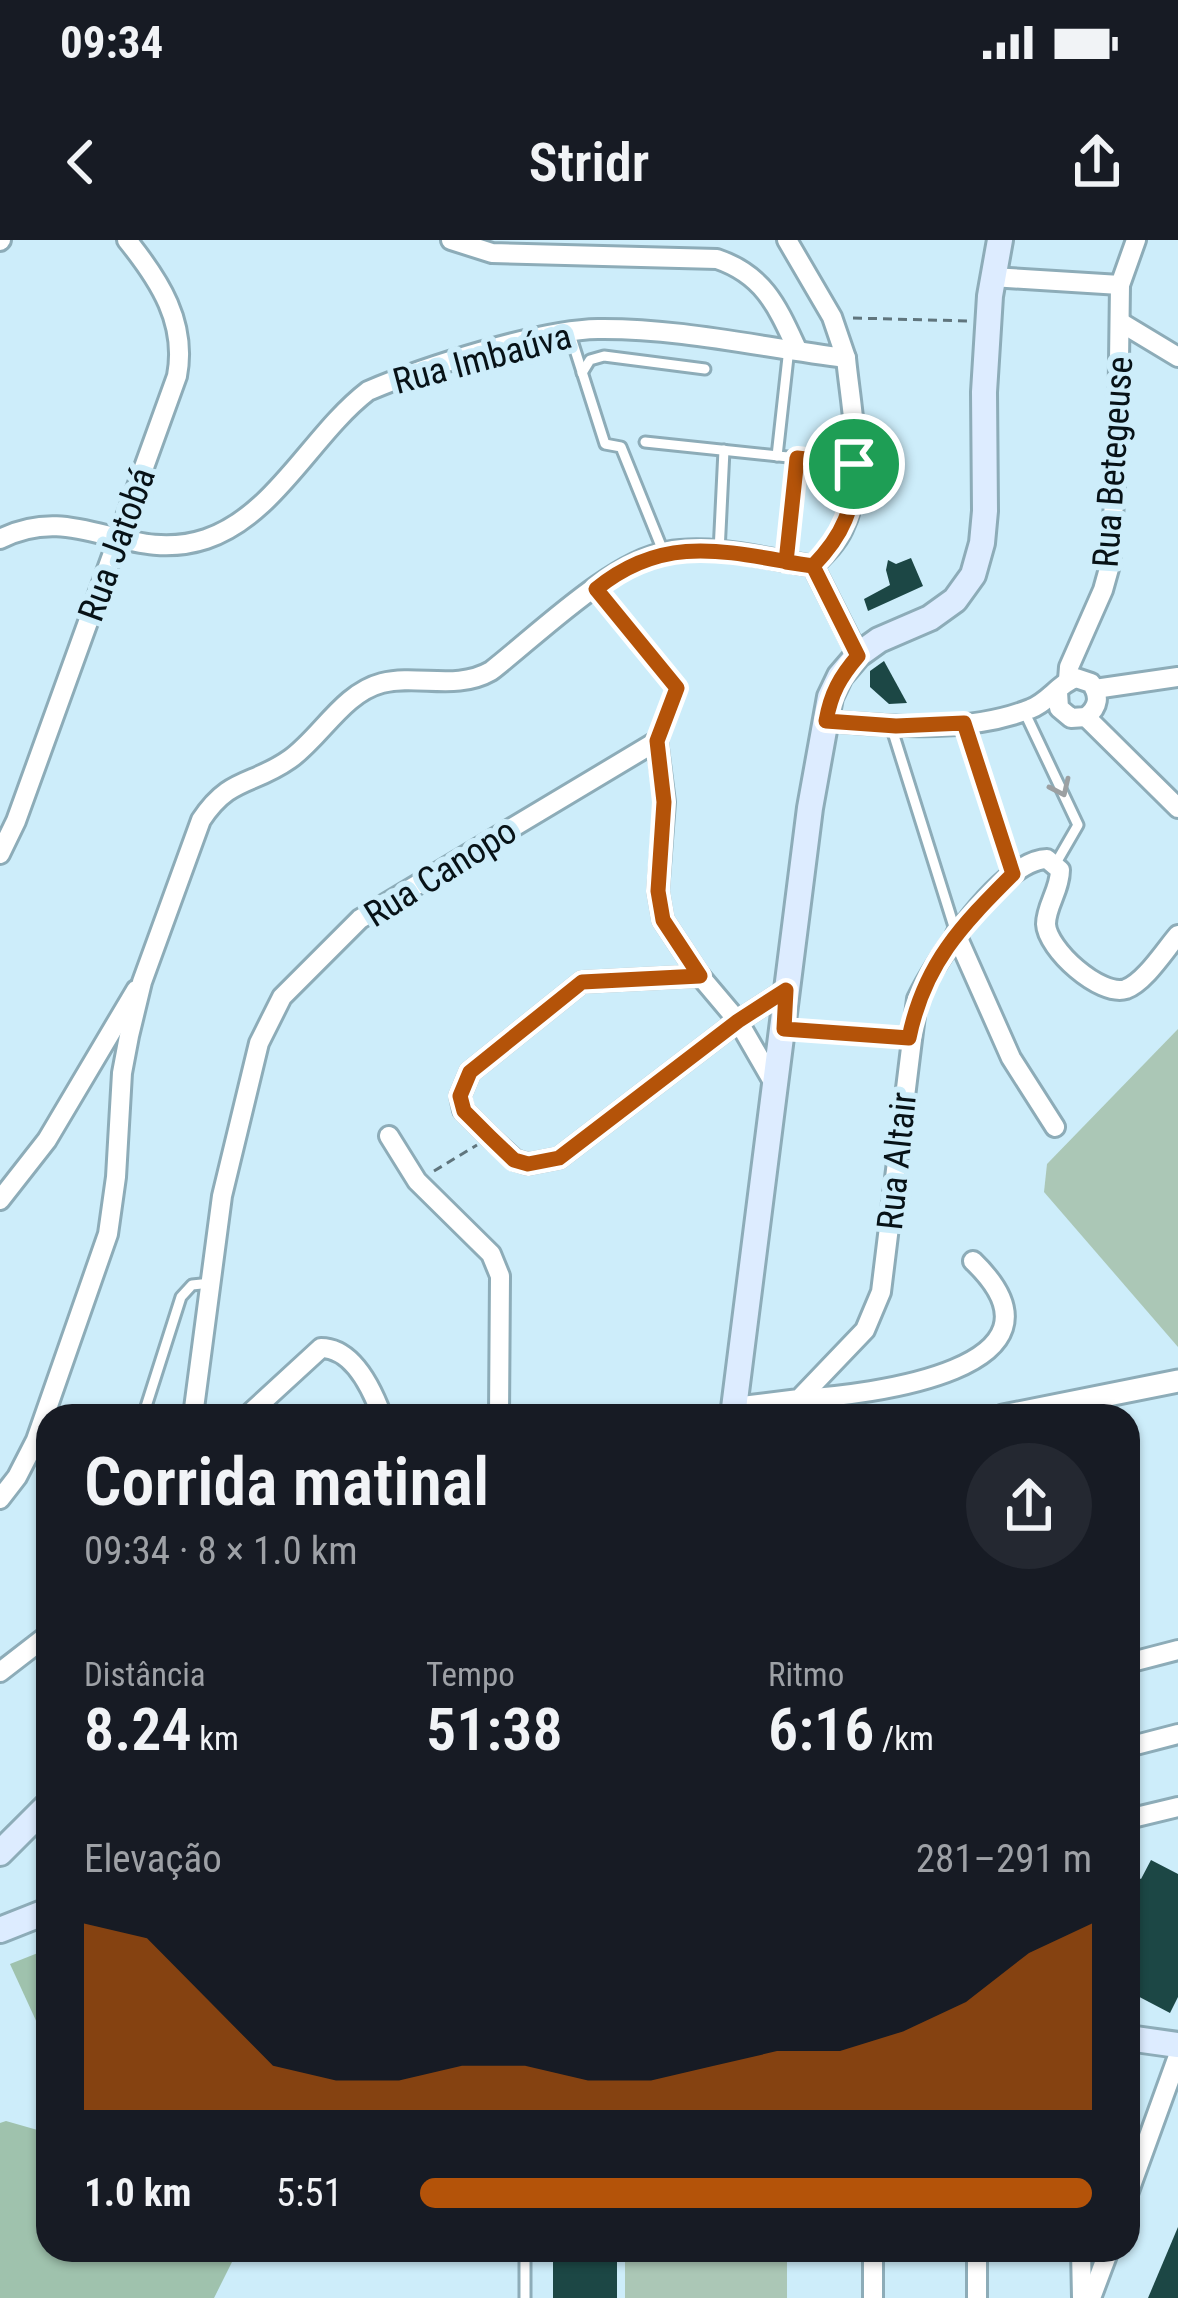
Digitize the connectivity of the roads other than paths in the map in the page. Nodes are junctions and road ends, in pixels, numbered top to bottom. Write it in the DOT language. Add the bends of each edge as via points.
graph roads {
  1 [pos="127,240"];
  2 [pos="452,240"];
  3 [pos="788,240"];
  4 [pos="1000,240"];
  5 [pos="1136,240"];
  6 [pos="992,277"];
  7 [pos="1120,285"];
  8 [pos="1120,322"];
  9 [pos="569,331"];
  10 [pos="793,349"];
  11 [pos="1178,357"];
  12 [pos="846,358"];
  13 [pos="704,370"];
  14 [pos="582,373"];
  15 [pos="645,442"];
  16 [pos="724,450"];
  17 [pos="777,456"];
  18 [pos="797,458"];
  19 [pos="854,464"];
  20 [pos="0,539"];
  21 [pos="117,541"];
  22 [pos="664,552"];
  23 [pos="719,552"];
  24 [pos="786,562"];
  25 [pos="813,566"];
  26 [pos="858,656"];
  27 [pos="1178,677"];
  28 [pos="1063,686"];
  29 [pos="1095,689"];
  30 [pos="1027,710"];
  31 [pos="1064,714"];
  32 [pos="1086,716"];
  33 [pos="826,721"];
  34 [pos="964,723"];
  35 [pos="891,726"];
  36 [pos="1178,808"];
  37 [pos="0,854"];
  38 [pos="1056,863"];
  39 [pos="1013,874"];
  40 [pos="956,934"];
  41 [pos="1178,935"];
  42 [pos="700,976"];
  43 [pos="142,982"];
  44 [pos="786,990"];
  45 [pos="738,1021"];
  46 [pos="775,1085"];
  47 [pos="1055,1126"];
  48 [pos="389,1136"];
  49 [pos="0,1200"];
  50 [pos="973,1261"];
  51 [pos="211,1283"];
  52 [pos="1178,1381"];
  53 [pos="799,1400"];
  54 [pos="49,1404"];
  55 [pos="147,1404"];
  56 [pos="195,1404"];
  57 [pos="260,1404"];
  58 [pos="377,1404"];
  59 [pos="500,1404"];
  60 [pos="734,1404"];
  61 [pos="777,1404"];
  62 [pos="1095,1404"];
  63 [pos="36,1440"];
  64 [pos="0,1499"];
  65 [pos="36,1644"];
  66 [pos="1178,1650"];
  67 [pos="1140,1660"];
  68 [pos="0,1672"];
  69 [pos="1178,1734"];
  70 [pos="1140,1744"];
  71 [pos="1178,1807"];
  72 [pos="1140,1816"];
  73 [pos="36,1817"];
  74 [pos="0,1853"];
  75 [pos="36,1916"];
  76 [pos="0,1930"];
  77 [pos="1140,2040"];
  78 [pos="1178,2045"];
  79 [pos="1178,2056"];
  80 [pos="1140,2161"];
  81 [pos="525,2262"];
  82 [pos="873,2262"];
  83 [pos="977,2262"];
  84 [pos="1082,2262"];
  85 [pos="1103,2262"];
  86 [pos="525,2298"];
  87 [pos="873,2298"];
  88 [pos="977,2298"];
  89 [pos="1086,2298"];
  1 -- 21 [label="street, Rua Jatobá" via="172,307 182,353"];
  2 -- 10 [label="street" via="492,253 717,259 762,283"];
  3 -- 12 [label="street"];
  4 -- 6 [label="main road"];
  5 -- 7 [label="street, Rua Betegeuse"];
  6 -- 7 [label="street"];
  6 -- 26 [label="main road" via="985,511 973,575 930,618"];
  7 -- 8 [label="street, Rua Betegeuse"];
  8 -- 11 [label="street"];
  8 -- 28 [label="street, Rua Betegeuse" via="1110,565"];
  9 -- 10 [label="street, Rua Imbaúva"];
  9 -- 14 [label="lane"];
  9 -- 21 [label="street, Rua Imbaúva" via="368,391 233,527 160,546"];
  10 -- 12 [label="street, Rua Imbaúva"];
  10 -- 17 [label="lane"];
  12 -- 19 [label="street"];
  13 -- 14 [label="lane" via="604,356"];
  14 -- 22 [label="lane" via="605,444 621,448"];
  15 -- 16 [label="lane"];
  16 -- 17 [label="lane"];
  16 -- 23 [label="lane"];
  17 -- 18 [label="lane"];
  18 -- 19 [label="lane"];
  18 -- 24 [label="lane"];
  19 -- 25 [label="street" via="845,526"];
  20 -- 21 [label="street, Rua Imbaúva" via="57,524"];
  21 -- 37 [label="street, Rua Jatobá"];
  22 -- 23 [label="street"];
  22 -- 43 [label="street" via="637,560 479,678 368,688 288,761 216,797"];
  23 -- 24 [label="street"];
  24 -- 25 [label="street"];
  25 -- 26 [label="street"];
  26 -- 33 [label="main road" via="840,676"];
  27 -- 29 [label="street"];
  28 -- 29 [label="street" via="1084,679"];
  28 -- 30 [label="street"];
  28 -- 31 [label="street"];
  29 -- 32 [label="street" via="1096,705"];
  30 -- 31 [label="street"];
  30 -- 34 [label="street"];
  30 -- 38 [label="lane, one-way" via="1078,825"];
  31 -- 32 [label="street"];
  32 -- 36 [label="street"];
  33 -- 35 [label="street"];
  33 -- 44 [label="main road"];
  34 -- 35 [label="street"];
  34 -- 39 [label="lane"];
  35 -- 40 [label="lane"];
  38 -- 39 [label="street" via="1036,860"];
  38 -- 41 [label="street" via="1059,890 1046,928 1051,944 1092,982 1132,986"];
  39 -- 40 [label="street, Rua Altair"];
  40 -- 47 [label="street" via="1011,1058"];
  40 -- 53 [label="street, Rua Altair" via="917,999 881,1292 865,1330"];
  42 -- 45 [label="street"];
  42 -- 45 [label="street" via="582,982 470,1072 462,1083 464,1111 514,1160 559,1158"];
  42 -- 51 [label="street, Rua Canopo" via="663,920 657,741 360,919 282,997 259,1043 222,1196"];
  43 -- 49 [label="street" via="47,1140"];
  43 -- 54 [label="street" via="122,1073 108,1234"];
  44 -- 45 [label="street"];
  44 -- 46 [label="main road"];
  45 -- 46 [label="street"];
  46 -- 60 [label="main road"];
  48 -- 59 [label="street" via="417,1181 491,1254 500,1276"];
  50 -- 53 [label="street" via="1004,1306 989,1349 944,1375"];
  51 -- 55 [label="lane" via="192,1285 181,1297"];
  51 -- 56 [label="street, Rua Canopo"];
  52 -- 62 [label="street"];
  53 -- 61 [label="street"];
  57 -- 58 [label="street" via="321,1348 344,1354"];
  63 -- 64 [label="street"];
  65 -- 68 [label="street"];
  66 -- 67 [label="street"];
  69 -- 70 [label="street"];
  71 -- 72 [label="street"];
  73 -- 74 [label="main road"];
  75 -- 76 [label="main road"];
  77 -- 78 [label="main road"];
  79 -- 80 [label="street"];
  81 -- 86 [label="lane"];
  82 -- 87 [label="street"];
  83 -- 88 [label="street"];
  84 -- 89 [label="street"];
  85 -- 89 [label="street"];
}
